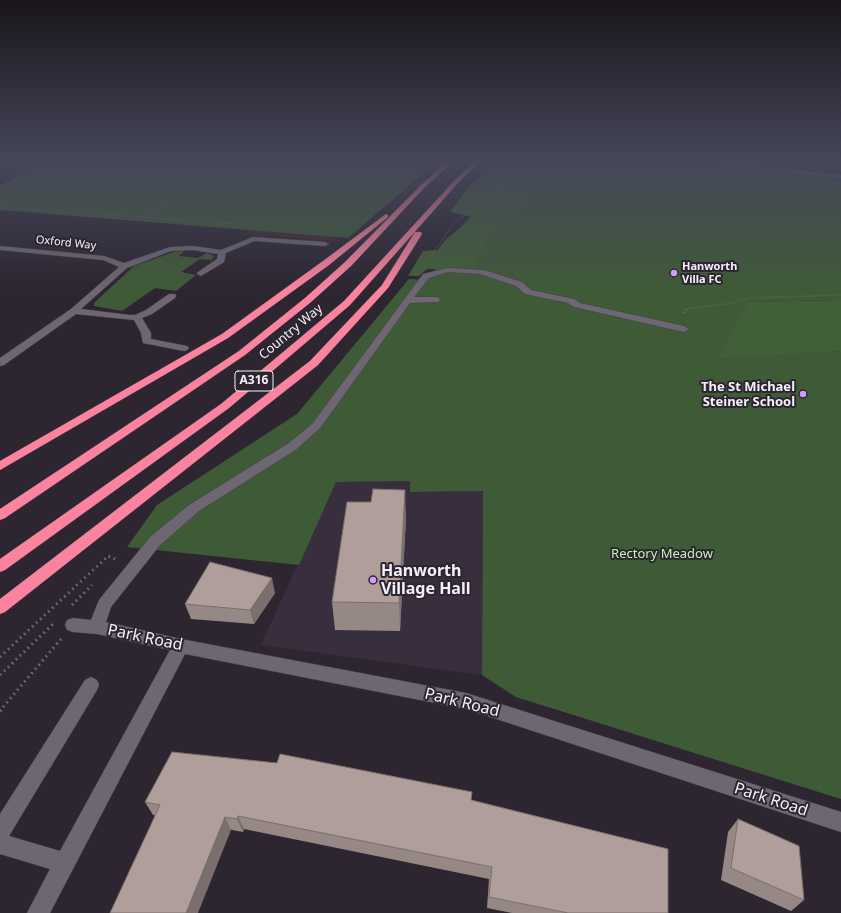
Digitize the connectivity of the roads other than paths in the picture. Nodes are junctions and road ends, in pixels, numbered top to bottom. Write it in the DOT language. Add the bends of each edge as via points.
graph roads {
  1 [pos="401,204"];
  2 [pos="406,204"];
  3 [pos="438,204"];
  4 [pos="436,206"];
  5 [pos="325,244"];
  6 [pos="2,249"];
  7 [pos="222,252"];
  8 [pos="124,266"];
  9 [pos="201,274"];
  10 [pos="172,296"];
  11 [pos="408,300"];
  12 [pos="436,300"];
  13 [pos="74,311"];
  14 [pos="137,317"];
  15 [pos="680,328"];
  16 [pos="184,348"];
  17 [pos="0,363"];
  18 [pos="0,466"];
  19 [pos="0,515"];
  20 [pos="0,566"];
  21 [pos="0,608"];
  22 [pos="73,625"];
  23 [pos="97,627"];
  24 [pos="181,646"];
  25 [pos="91,685"];
  26 [pos="841,822"];
  27 [pos="0,832"];
  28 [pos="0,844"];
  29 [pos="65,863"];
  30 [pos="38,913"];
  1 -- 18 [label="highway" via="326,263 225,336"];
  2 -- 19 [label="highway, Country Way / A316" via="348,264 308,300 242,352"];
  3 -- 4 [label="highway, Country Way / A316"];
  4 -- 20 [label="highway, Country Way / A316" via="347,303 225,406"];
  4 -- 21 [label="highway" via="385,286 314,363"];
  5 -- 7 [label="street" via="253,239"];
  6 -- 8 [label="street, Oxford Way" via="104,258"];
  7 -- 8 [label="street" via="193,248 170,249"];
  7 -- 9 [label="street" via="221,260"];
  8 -- 13 [label="street"];
  10 -- 14 [label="street"];
  11 -- 12 [label="street"];
  11 -- 15 [label="street" via="426,276 448,270 481,272 519,284 528,292"];
  11 -- 23 [label="street" via="317,425 292,446 194,508 155,541 104,604"];
  13 -- 14 [label="street"];
  13 -- 17 [label="street"];
  14 -- 16 [label="street" via="146,333 146,341"];
  22 -- 23 [label="street, Park Road"];
  23 -- 24 [label="street, Park Road"];
  24 -- 26 [label="street, Park Road" via="466,701"];
  24 -- 29 [label="street"];
  25 -- 27 [label="street"];
  28 -- 29 [label="street"];
  29 -- 30 [label="street"];
}
